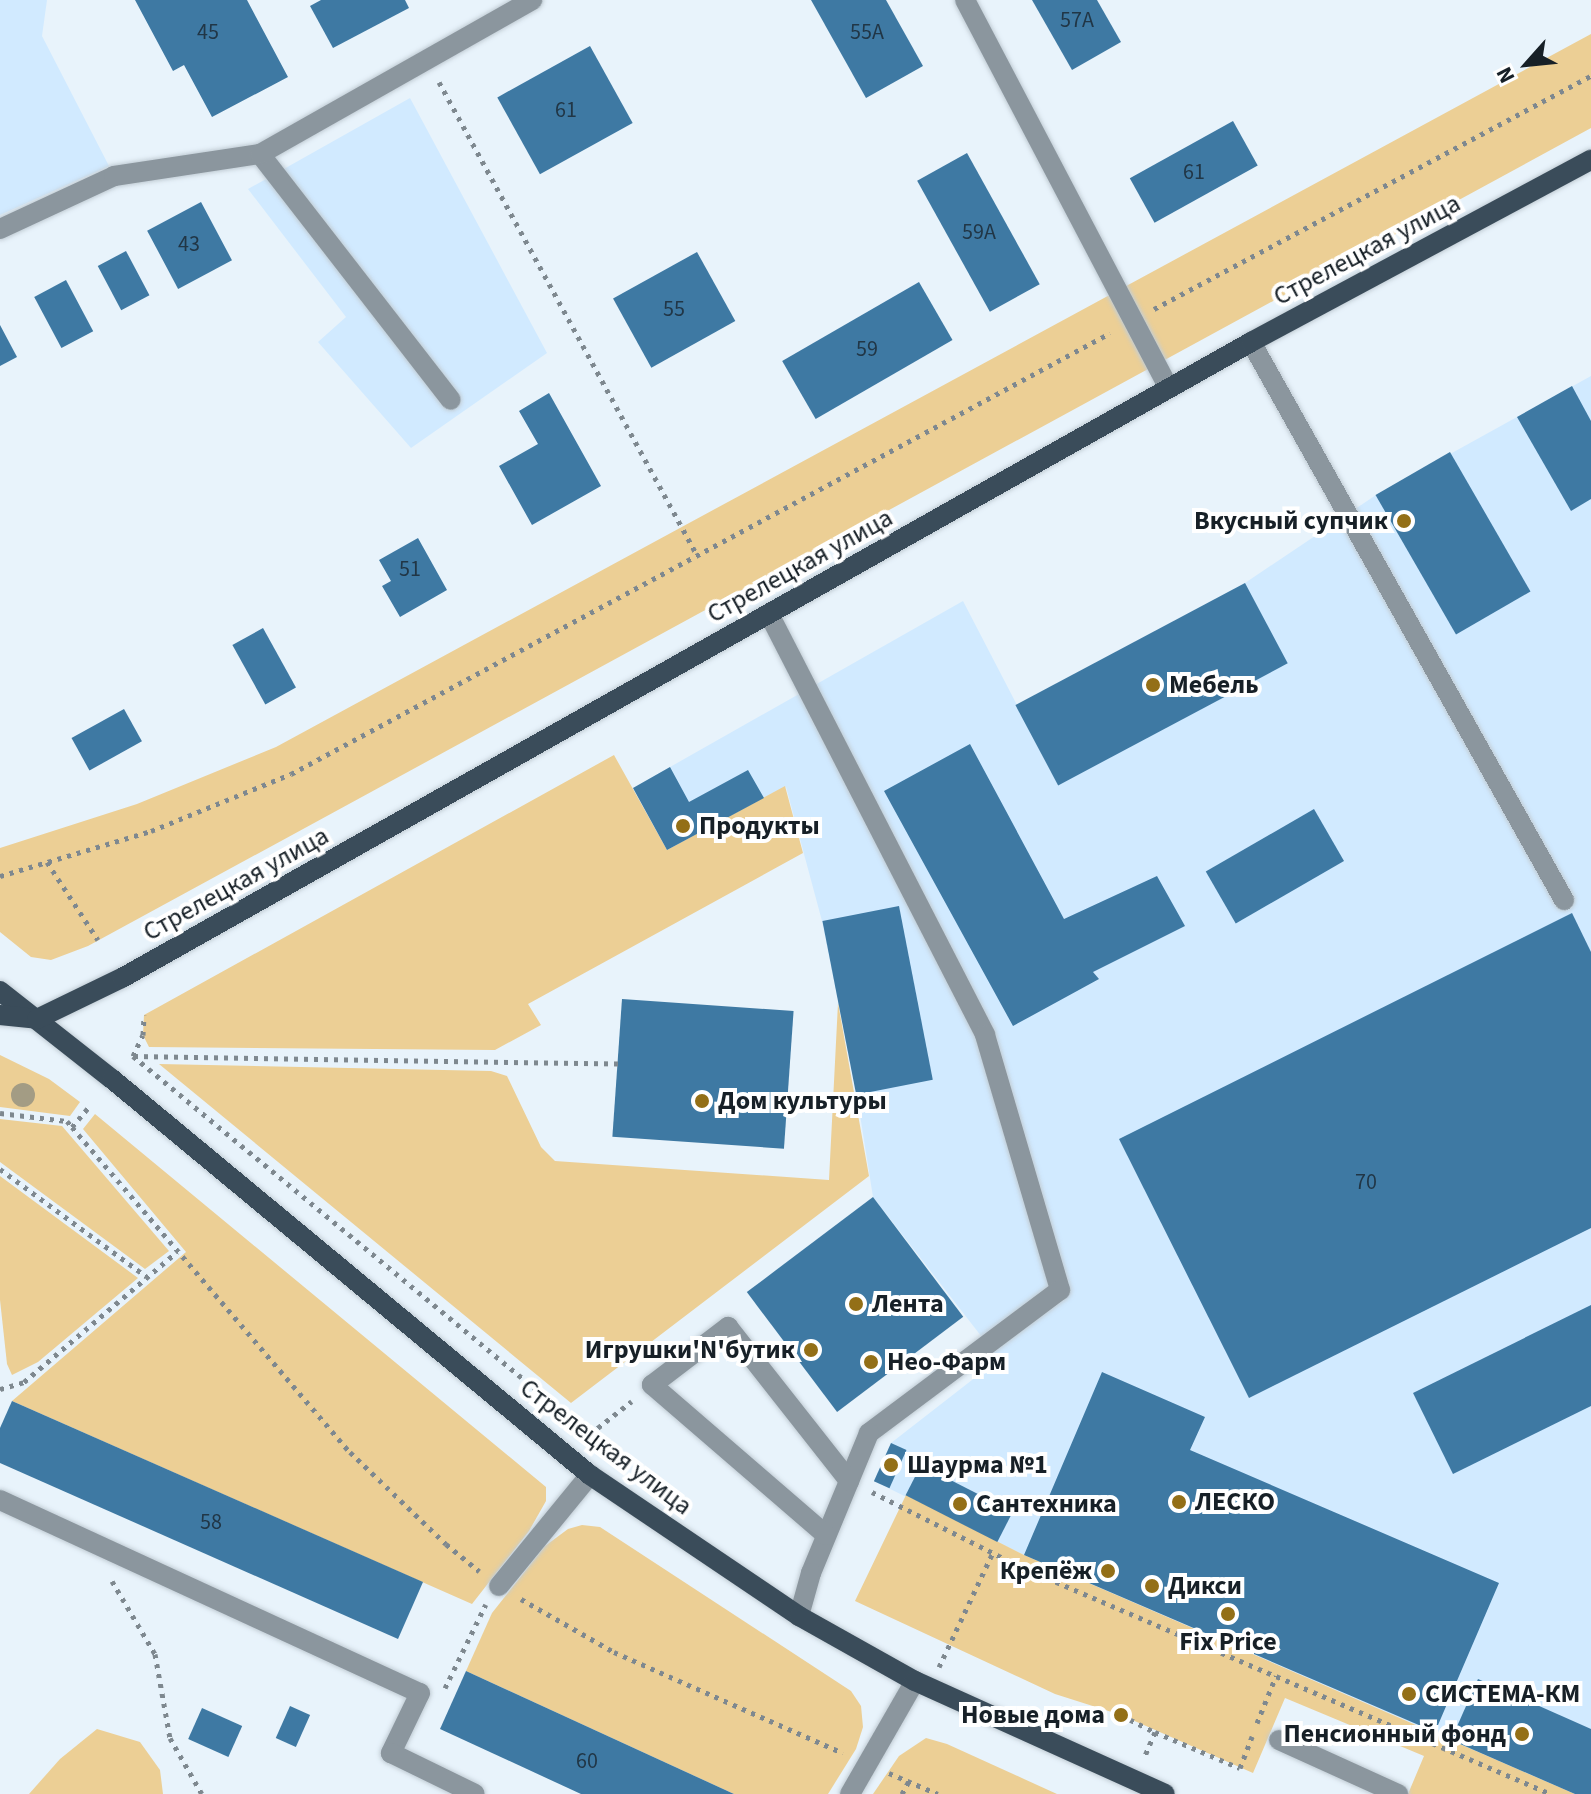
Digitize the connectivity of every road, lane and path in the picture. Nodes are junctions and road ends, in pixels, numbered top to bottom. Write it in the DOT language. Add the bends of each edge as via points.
graph roads {
  1 [pos="532,0"];
  2 [pos="965,0"];
  3 [pos="427,60"];
  4 [pos="1591,76"];
  5 [pos="260,154"];
  6 [pos="1591,160"];
  7 [pos="0,229"];
  8 [pos="1132,321"];
  9 [pos="1251,342"];
  10 [pos="1169,388"];
  11 [pos="451,400"];
  12 [pos="697,555"];
  13 [pos="769,614"];
  14 [pos="47,862"];
  15 [pos="0,876"];
  16 [pos="1564,900"];
  17 [pos="98,940"];
  18 [pos="0,991"];
  19 [pos="0,1015"];
  20 [pos="144,1015"];
  21 [pos="37,1019"];
  22 [pos="133,1056"];
  23 [pos="618,1064"];
  24 [pos="88,1108"];
  25 [pos="0,1113"];
  26 [pos="72,1127"];
  27 [pos="0,1169"];
  28 [pos="177,1252"];
  29 [pos="147,1278"];
  30 [pos="652,1385"];
  31 [pos="0,1389"];
  32 [pos="590,1434"];
  33 [pos="565,1454"];
  34 [pos="590,1475"];
  35 [pos="849,1481"];
  36 [pos="0,1500"];
  37 [pos="826,1535"];
  38 [pos="97,1544"];
  39 [pos="993,1552"];
  40 [pos="499,1586"];
  41 [pos="799,1616"];
  42 [pos="1276,1676"];
  43 [pos="922,1685"];
  44 [pos="1121,1715"];
  45 [pos="1155,1732"];
  46 [pos="1279,1740"];
  47 [pos="867,1764"];
  48 [pos="1135,1780"];
  49 [pos="909,1781"];
  50 [pos="202,1794"];
  51 [pos="475,1794"];
  52 [pos="850,1794"];
  53 [pos="902,1794"];
  54 [pos="938,1794"];
  55 [pos="1165,1794"];
  56 [pos="1398,1794"];
  57 [pos="1551,1794"];
  1 -- 3 [label="street"];
  2 -- 8 [label="street"];
  3 -- 5 [label="street"];
  3 -- 12 [label="path"];
  4 -- 8 [label="path"];
  5 -- 7 [label="street" via="114,176"];
  5 -- 11 [label="street"];
  6 -- 9 [label="main road, Стрелецкая улица"];
  8 -- 10 [label="street"];
  8 -- 12 [label="path"];
  9 -- 10 [label="main road, Стрелецкая улица"];
  9 -- 16 [label="street"];
  10 -- 13 [label="main road, Стрелецкая улица"];
  12 -- 14 [label="path" via="291,774 151,831"];
  13 -- 21 [label="main road, Стрелецкая улица" via="122,978"];
  13 -- 35 [label="street" via="985,1035 1060,1290 869,1433"];
  14 -- 15 [label="path"];
  14 -- 17 [label="path"];
  18 -- 21 [label="main road"];
  19 -- 21 [label="main road"];
  20 -- 22 [label="path" via="143,1035"];
  21 -- 33 [label="main road, Стрелецкая улица"];
  22 -- 23 [label="path"];
  22 -- 32 [label="path"];
  24 -- 26 [label="path"];
  25 -- 26 [label="path" via="67,1121"];
  26 -- 28 [label="path"];
  27 -- 29 [label="path"];
  28 -- 29 [label="path"];
  28 -- 40 [label="path" via="350,1452 446,1544"];
  29 -- 31 [label="path" via="24,1382"];
  30 -- 32 [label="path"];
  30 -- 35 [label="street" via="728,1327"];
  30 -- 37 [label="street"];
  32 -- 33 [label="path"];
  33 -- 34 [label="main road, Стрелецкая улица"];
  34 -- 40 [label="street"];
  34 -- 41 [label="main road, Стрелецкая улица"];
  35 -- 37 [label="street"];
  35 -- 39 [label="path"];
  36 -- 38 [label="street"];
  37 -- 41 [label="street"];
  38 -- 50 [label="path" via="119,1596 155,1654 170,1738"];
  38 -- 51 [label="street" via="420,1693 391,1753"];
  39 -- 42 [label="path"];
  39 -- 43 [label="path"];
  40 -- 47 [label="path" via="614,1652"];
  41 -- 43 [label="main road, Стрелецкая улица"];
  42 -- 45 [label="path" via="1240,1768"];
  42 -- 57 [label="path"];
  43 -- 47 [label="street"];
  43 -- 48 [label="main road, Стрелецкая улица"];
  44 -- 45 [label="path"];
  45 -- 48 [label="path"];
  46 -- 56 [label="street"];
  47 -- 49 [label="path"];
  47 -- 52 [label="street"];
  48 -- 55 [label="main road, Стрелецкая улица"];
  49 -- 53 [label="path"];
  49 -- 54 [label="path"];
}
